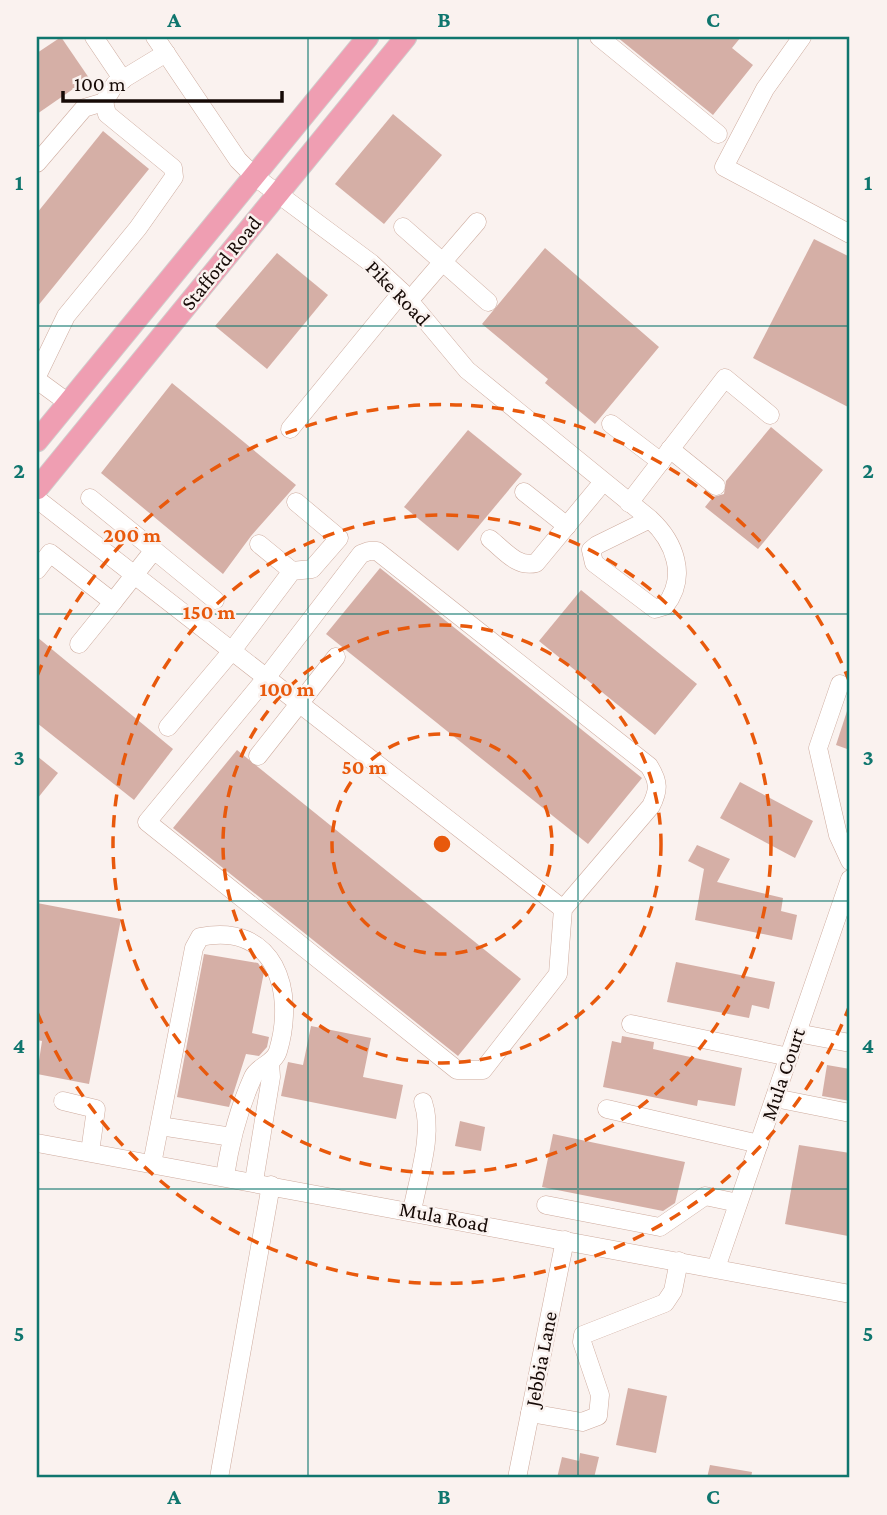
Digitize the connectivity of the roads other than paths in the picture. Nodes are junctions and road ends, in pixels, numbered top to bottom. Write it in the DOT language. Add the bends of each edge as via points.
graph roads {
  1 [pos="94,37"];
  2 [pos="155,37"];
  3 [pos="368,37"];
  4 [pos="406,37"];
  5 [pos="599,37"];
  6 [pos="802,37"];
  7 [pos="166,53"];
  8 [pos="123,80"];
  9 [pos="104,102"];
  10 [pos="718,134"];
  11 [pos="37,163"];
  12 [pos="254,176"];
  13 [pos="277,195"];
  14 [pos="477,222"];
  15 [pos="403,227"];
  16 [pos="850,234"];
  17 [pos="442,263"];
  18 [pos="406,297"];
  19 [pos="488,302"];
  20 [pos="37,378"];
  21 [pos="67,402"];
  22 [pos="769,415"];
  23 [pos="90,423"];
  24 [pos="611,424"];
  25 [pos="290,429"];
  26 [pos="37,441"];
  27 [pos="666,456"];
  28 [pos="603,482"];
  29 [pos="716,486"];
  30 [pos="37,489"];
  31 [pos="524,492"];
  32 [pos="90,498"];
  33 [pos="37,499"];
  34 [pos="296,502"];
  35 [pos="629,503"];
  36 [pos="656,525"];
  37 [pos="567,526"];
  38 [pos="489,539"];
  39 [pos="259,544"];
  40 [pos="154,550"];
  41 [pos="37,570"];
  42 [pos="292,571"];
  43 [pos="134,577"];
  44 [pos="215,600"];
  45 [pos="113,603"];
  46 [pos="79,644"];
  47 [pos="232,652"];
  48 [pos="336,657"];
  49 [pos="266,677"];
  50 [pos="840,684"];
  51 [pos="298,706"];
  52 [pos="168,727"];
  53 [pos="258,756"];
  54 [pos="850,861"];
  55 [pos="850,879"];
  56 [pos="563,909"];
  57 [pos="631,1024"];
  58 [pos="797,1033"];
  59 [pos="850,1043"];
  60 [pos="789,1057"];
  61 [pos="270,1063"];
  62 [pos="775,1098"];
  63 [pos="63,1101"];
  64 [pos="423,1102"];
  65 [pos="607,1109"];
  66 [pos="850,1113"];
  67 [pos="160,1126"];
  68 [pos="232,1137"];
  69 [pos="37,1143"];
  70 [pos="759,1144"];
  71 [pos="90,1152"];
  72 [pos="152,1164"];
  73 [pos="225,1176"];
  74 [pos="262,1183"];
  75 [pos="738,1203"];
  76 [pos="546,1205"];
  77 [pos="412,1211"];
  78 [pos="600,1216"];
  79 [pos="565,1240"];
  80 [pos="594,1245"];
  81 [pos="679,1261"];
  82 [pos="716,1268"];
  83 [pos="850,1294"];
  84 [pos="530,1413"];
  85 [pos="219,1478"];
  86 [pos="517,1478"];
  1 -- 8 [label="street"];
  2 -- 7 [label="street, Pike Road"];
  3 -- 12 [label="main road, Stafford Road"];
  4 -- 13 [label="main road, Stafford Road"];
  5 -- 10 [label="street"];
  6 -- 16 [label="street" via="765,89 724,167"];
  7 -- 8 [label="street"];
  7 -- 12 [label="street, Pike Road" via="238,160"];
  8 -- 9 [label="street" via="109,90"];
  9 -- 11 [label="street" via="84,108"];
  9 -- 20 [label="street" via="107,114 173,168 174,177 62,323"];
  12 -- 13 [label="street, Pike Road"];
  12 -- 21 [label="main road, Stafford Road"];
  13 -- 18 [label="street, Pike Road" via="371,263"];
  13 -- 23 [label="main road, Stafford Road"];
  14 -- 17 [label="street"];
  15 -- 17 [label="street"];
  17 -- 18 [label="street"];
  17 -- 19 [label="street"];
  18 -- 25 [label="street"];
  18 -- 28 [label="street, Pike Road" via="467,370"];
  20 -- 21 [label="street"];
  21 -- 23 [label="main road"];
  21 -- 26 [label="main road, Stafford Road"];
  22 -- 27 [label="street" via="725,378"];
  23 -- 30 [label="main road, Stafford Road"];
  24 -- 27 [label="street"];
  27 -- 29 [label="street"];
  27 -- 35 [label="street"];
  28 -- 35 [label="street, Pike Road"];
  28 -- 37 [label="street"];
  31 -- 37 [label="street"];
  32 -- 40 [label="street"];
  33 -- 43 [label="street"];
  34 -- 42 [label="street" via="340,538 312,569"];
  35 -- 36 [label="street, Pike Road"];
  36 -- 36 [label="street" via="677,565 678,586 665,606 655,608 594,563 591,550"];
  37 -- 38 [label="street" via="536,563 526,566"];
  39 -- 42 [label="street"];
  40 -- 43 [label="street"];
  40 -- 44 [label="street"];
  41 -- 45 [label="street" via="50,553"];
  42 -- 47 [label="street"];
  43 -- 45 [label="street"];
  43 -- 47 [label="street"];
  45 -- 46 [label="street"];
  47 -- 49 [label="street"];
  47 -- 52 [label="street"];
  48 -- 51 [label="street"];
  49 -- 51 [label="street"];
  49 -- 56 [label="street" via="361,554 377,551 649,766 658,780 651,806"];
  49 -- 56 [label="street" via="147,821 457,1070 483,1070 558,974"];
  50 -- 54 [label="street" via="818,748 838,835"];
  51 -- 53 [label="street"];
  51 -- 56 [label="street"];
  55 -- 58 [label="street, Mula Court"];
  57 -- 60 [label="street"];
  58 -- 59 [label="street"];
  58 -- 60 [label="street, Mula Court"];
  60 -- 62 [label="street, Mula Court"];
  61 -- 67 [label="street" via="278,1052 286,997 268,953 242,939 200,937 194,948"];
  61 -- 68 [label="street" via="254,1074"];
  61 -- 74 [label="street"];
  62 -- 66 [label="street"];
  62 -- 70 [label="street, Mula Court"];
  63 -- 71 [label="street" via="96,1109"];
  64 -- 77 [label="street" via="426,1129"];
  65 -- 70 [label="street"];
  67 -- 68 [label="street"];
  67 -- 72 [label="street"];
  68 -- 73 [label="street"];
  69 -- 71 [label="street, Mula Road"];
  70 -- 75 [label="street, Mula Court"];
  71 -- 72 [label="street, Mula Road"];
  72 -- 73 [label="street, Mula Road"];
  73 -- 74 [label="street, Mula Road"];
  74 -- 77 [label="street, Mula Road"];
  74 -- 85 [label="street"];
  75 -- 78 [label="street" via="705,1196 660,1227"];
  75 -- 82 [label="street, Mula Court"];
  76 -- 78 [label="street"];
  77 -- 79 [label="street, Mula Road"];
  78 -- 80 [label="street"];
  79 -- 80 [label="street, Mula Road"];
  79 -- 84 [label="street, Jebbia Lane"];
  80 -- 81 [label="street, Mula Road"];
  81 -- 82 [label="street, Mula Road"];
  81 -- 84 [label="street" via="673,1291 664,1303 583,1335 600,1395 597,1416 582,1422"];
  82 -- 83 [label="street, Mula Road"];
  84 -- 86 [label="street, Jebbia Lane"];
}
